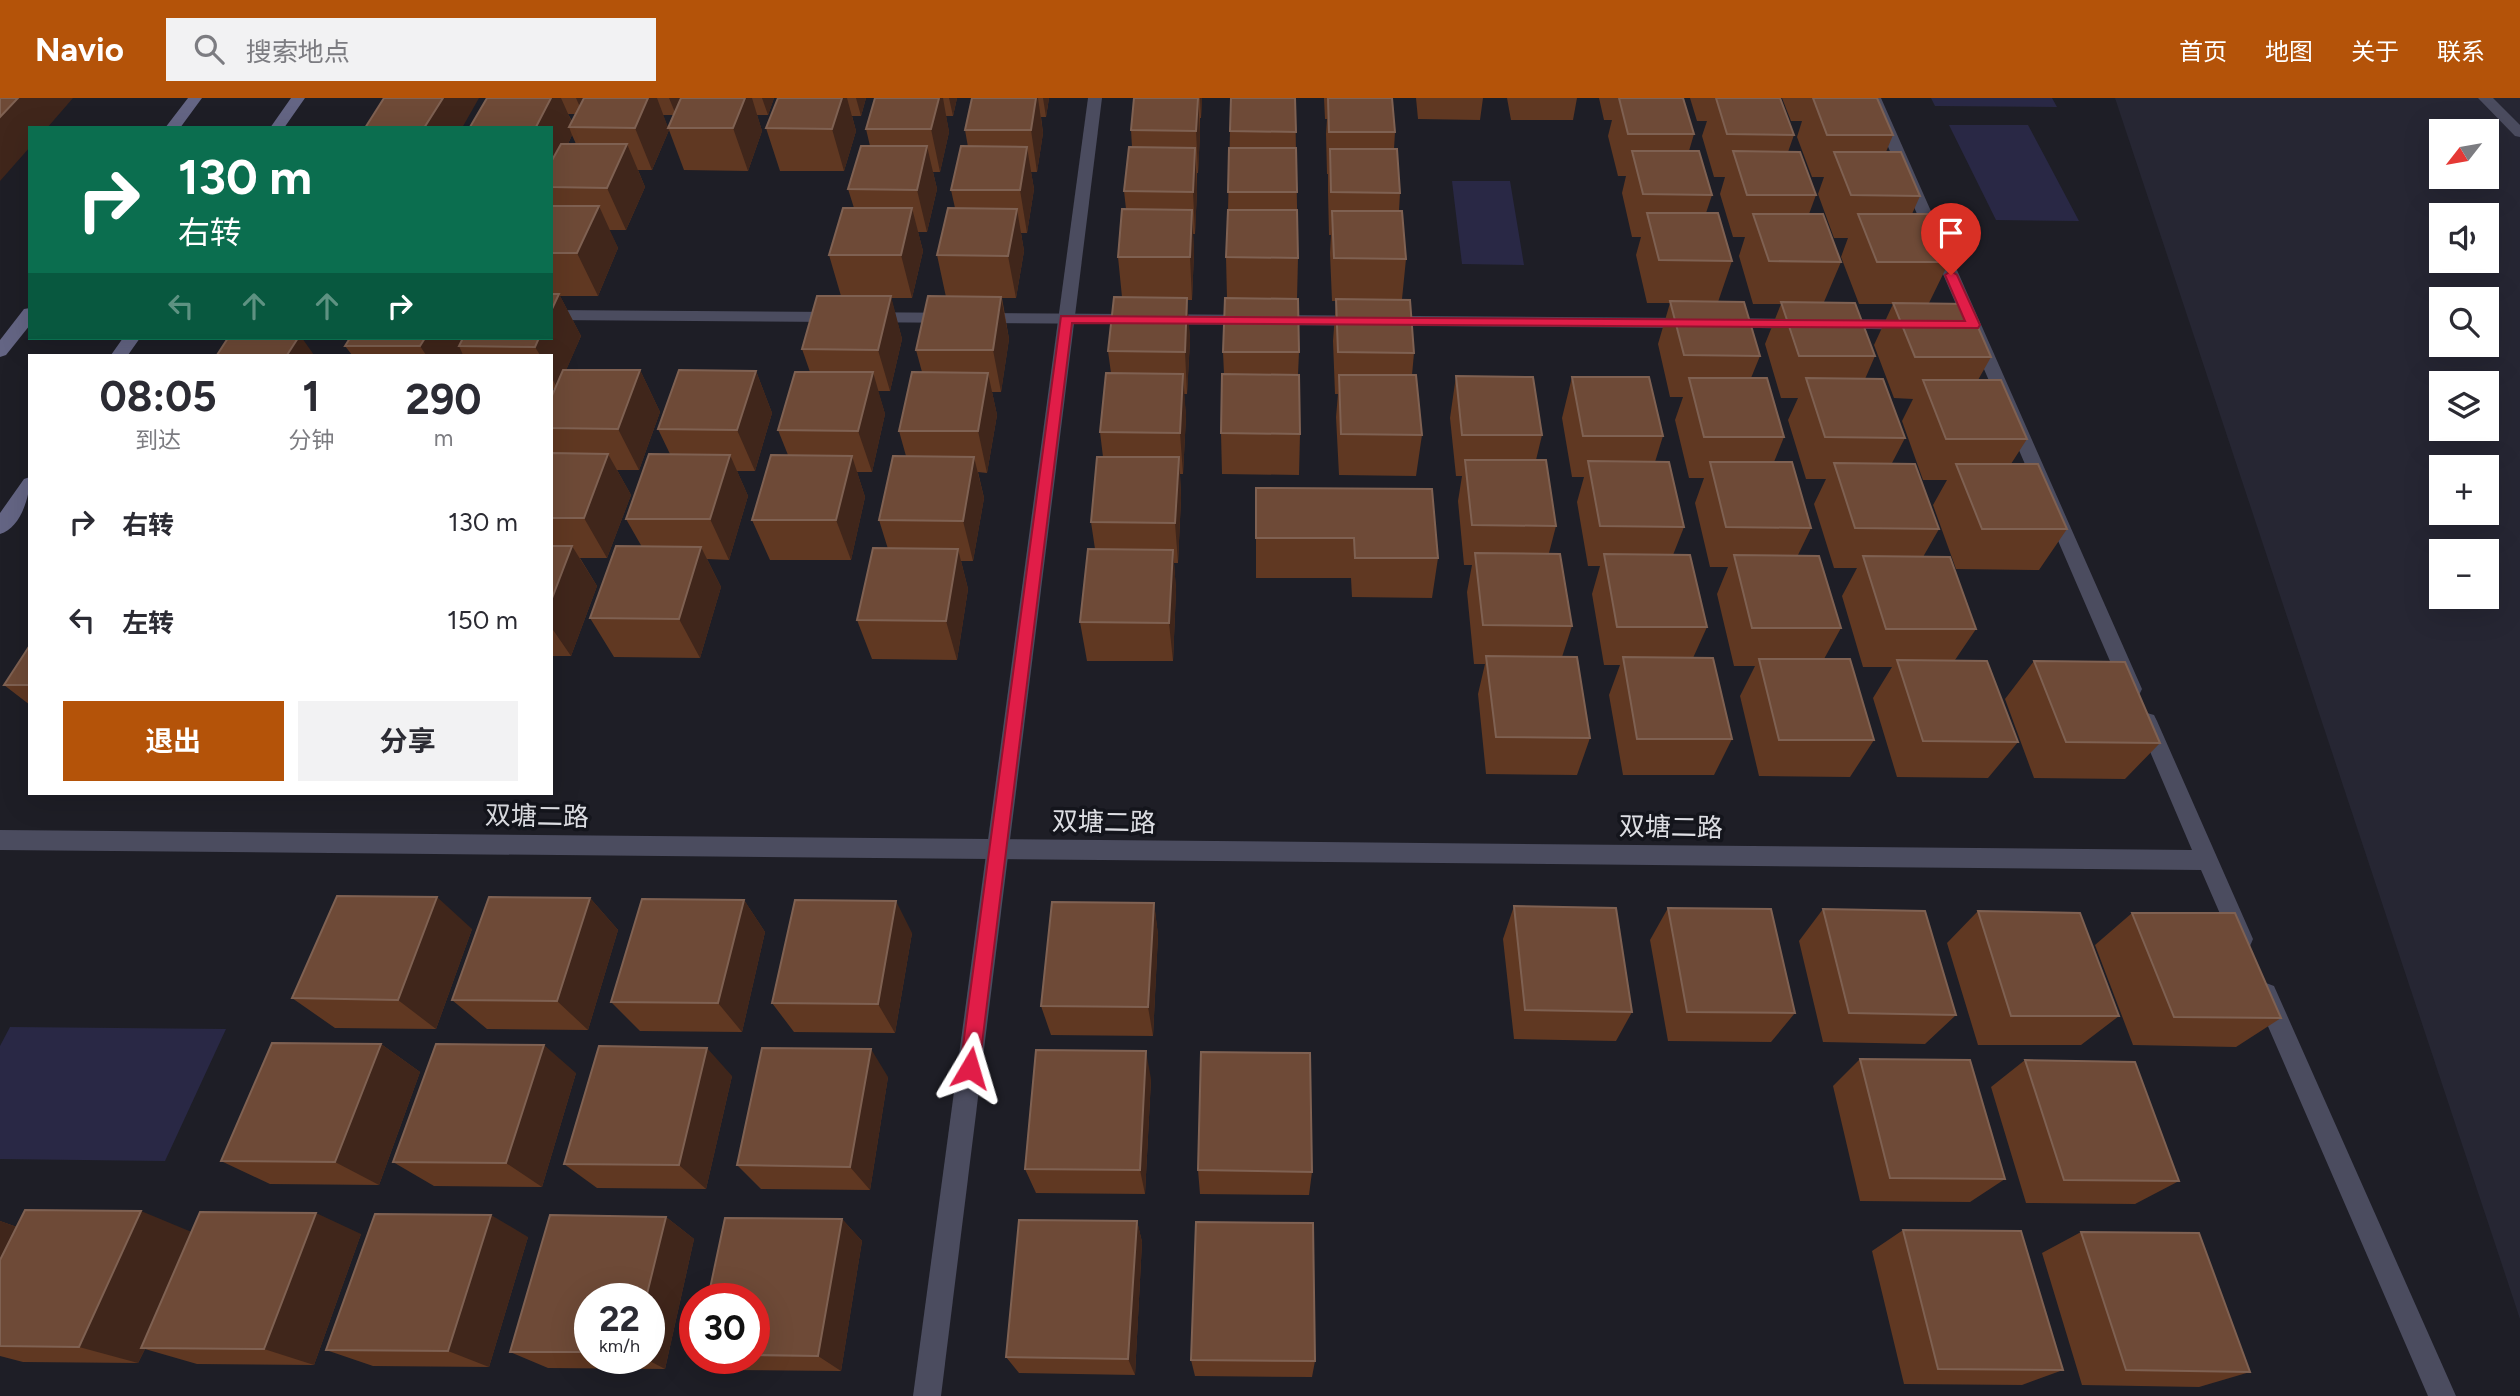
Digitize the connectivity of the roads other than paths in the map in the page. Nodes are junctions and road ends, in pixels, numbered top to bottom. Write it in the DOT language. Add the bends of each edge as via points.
graph roads {
  1 [pos="195,98"];
  2 [pos="298,98"];
  3 [pos="1095,98"];
  4 [pos="1874,98"];
  5 [pos="2485,98"];
  6 [pos="174,126"];
  7 [pos="278,126"];
  8 [pos="2520,133"];
  9 [pos="553,315"];
  10 [pos="28,316"];
  11 [pos="1066,319"];
  12 [pos="1931,325"];
  13 [pos="130,340"];
  14 [pos="0,351"];
  15 [pos="120,354"];
  16 [pos="28,487"];
  17 [pos="0,527"];
  18 [pos="0,839"];
  19 [pos="998,849"];
  20 [pos="2207,860"];
  21 [pos="927,1396"];
  22 [pos="2442,1396"];
  1 -- 6 [label="main road"];
  2 -- 7 [label="main road"];
  3 -- 11 [label="street"];
  4 -- 20 [label="street" via="1966,325"];
  5 -- 8 [label="street"];
  9 -- 11 [label="street"];
  10 -- 14 [label="main road"];
  11 -- 12 [label="street"];
  11 -- 19 [label="street"];
  13 -- 15 [label="main road"];
  16 -- 17 [label="main road"];
  18 -- 19 [label="street, 双塘二路"];
  19 -- 20 [label="street, 双塘二路"];
  19 -- 21 [label="street"];
  20 -- 22 [label="street"];
}
